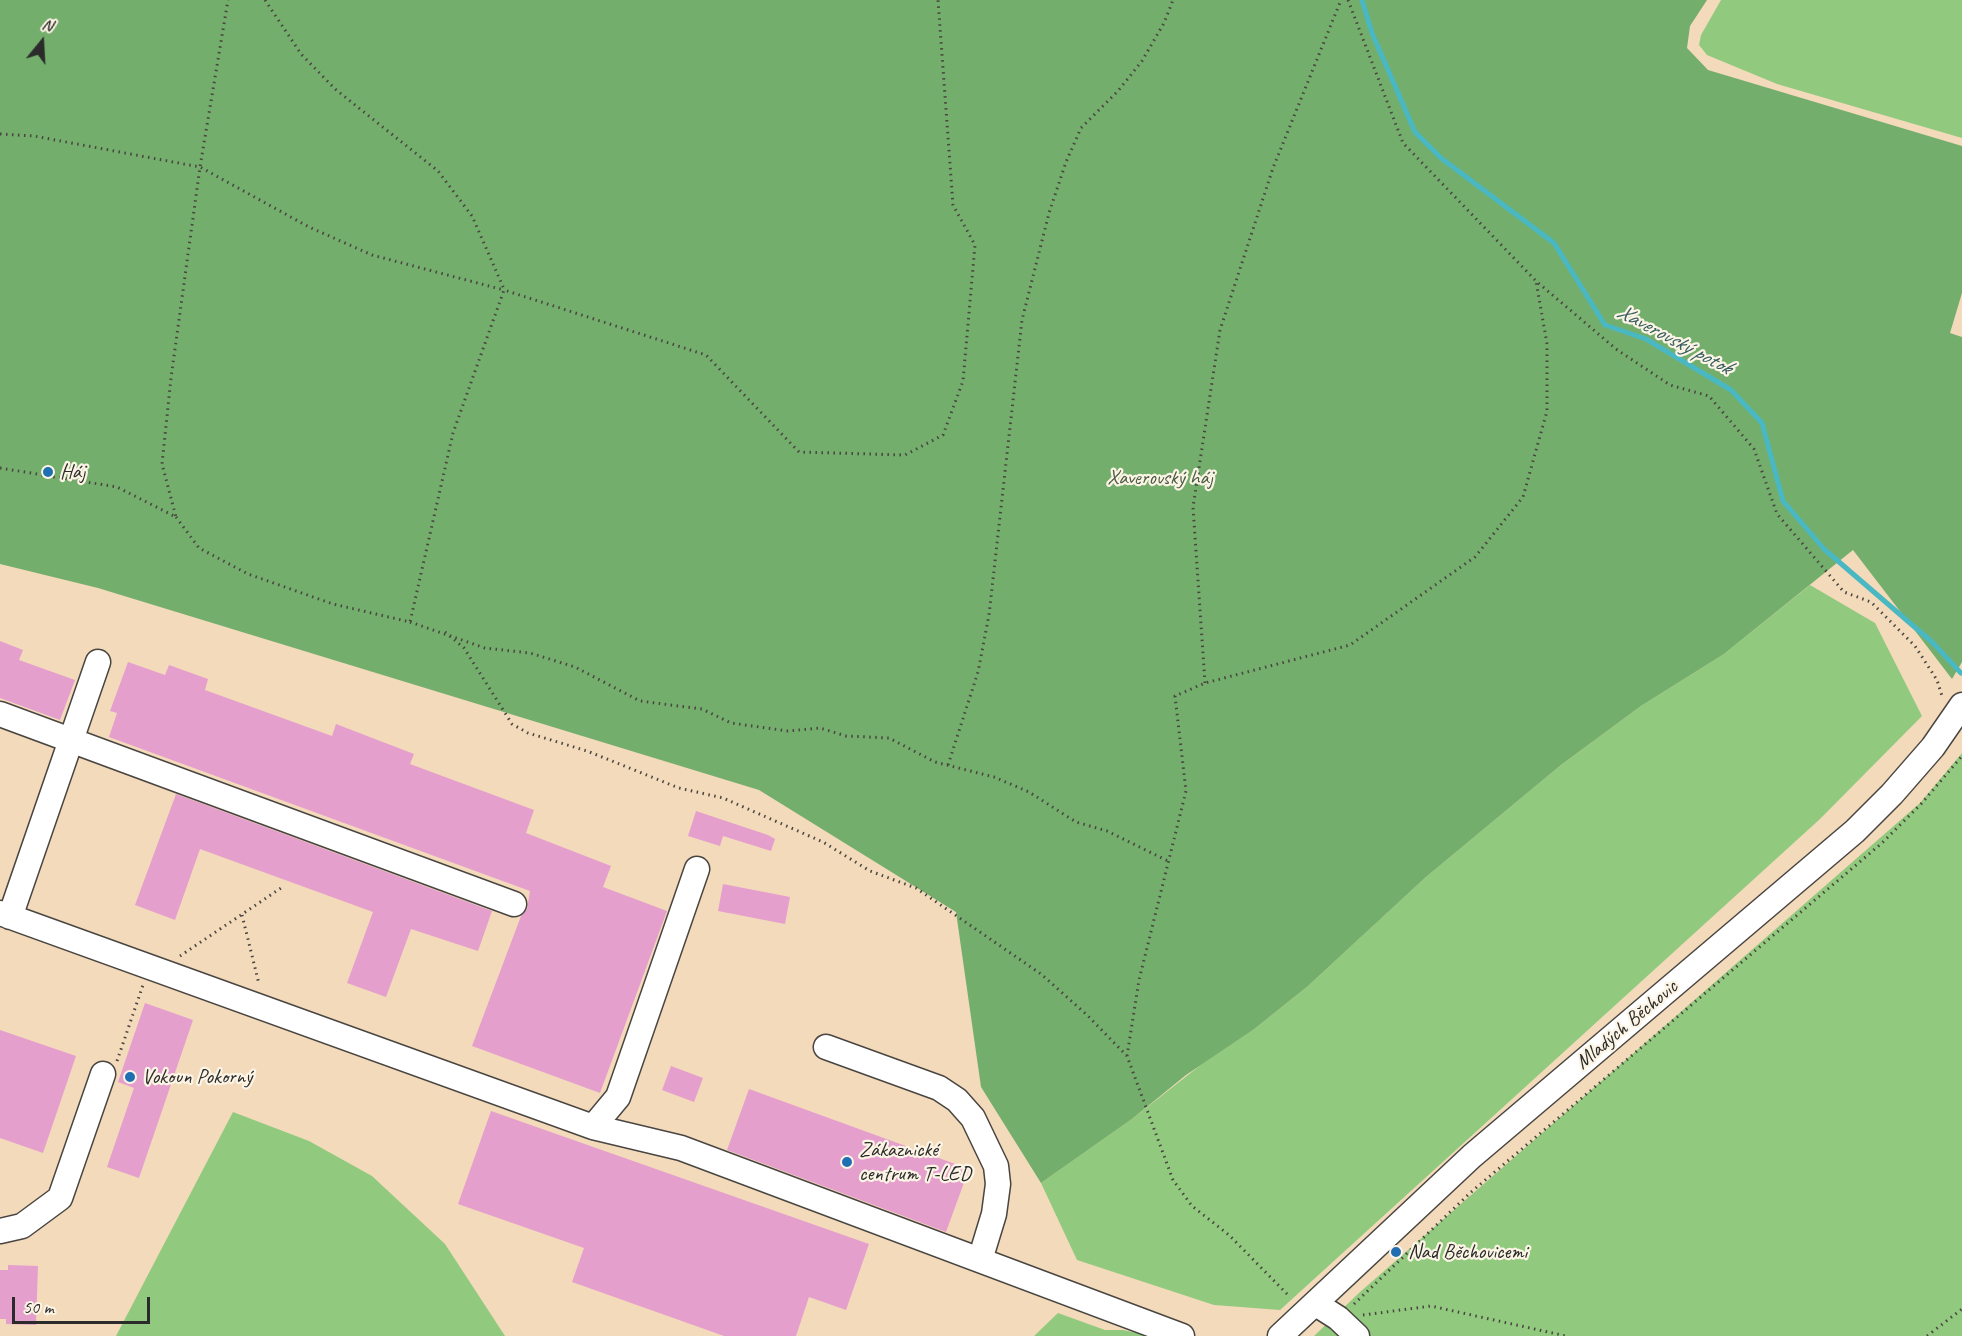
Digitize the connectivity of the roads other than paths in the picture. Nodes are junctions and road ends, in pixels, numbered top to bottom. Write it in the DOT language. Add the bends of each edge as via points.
graph roads {
  1 [pos="98,662"];
  2 [pos="1953,703"];
  3 [pos="0,714"];
  4 [pos="72,742"];
  5 [pos="697,869"];
  6 [pos="514,904"];
  7 [pos="5,915"];
  8 [pos="826,1047"];
  9 [pos="103,1074"];
  10 [pos="593,1127"];
  11 [pos="0,1231"];
  12 [pos="980,1260"];
  13 [pos="1316,1304"];
  14 [pos="1182,1336"];
  15 [pos="1280,1336"];
  16 [pos="1357,1336"];
  1 -- 4 [label="street"];
  2 -- 13 [label="street, Mladých Běchovic" via="1933,747 1855,831 1472,1156"];
  3 -- 4 [label="street"];
  4 -- 6 [label="street"];
  4 -- 7 [label="street"];
  5 -- 10 [label="street" via="618,1097"];
  7 -- 10 [label="street"];
  8 -- 12 [label="street" via="939,1088 973,1118 996,1166 998,1184 994,1214"];
  9 -- 11 [label="street" via="60,1198 22,1226"];
  10 -- 12 [label="street" via="681,1148"];
  12 -- 14 [label="street"];
  13 -- 15 [label="street, Mladých Běchovic"];
  13 -- 16 [label="street"];
}
